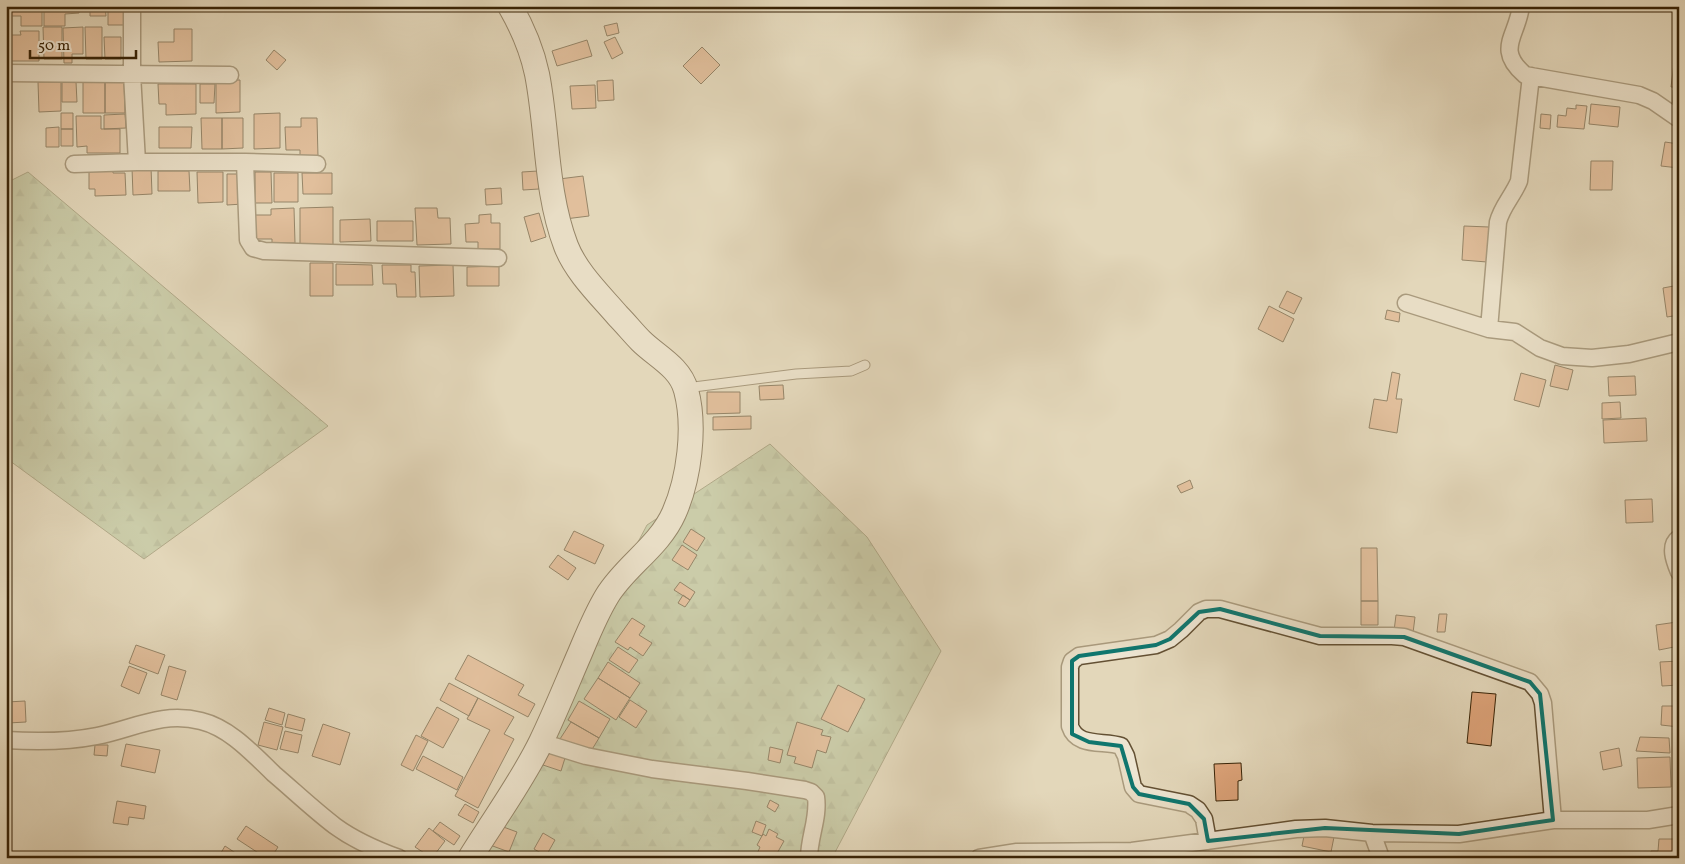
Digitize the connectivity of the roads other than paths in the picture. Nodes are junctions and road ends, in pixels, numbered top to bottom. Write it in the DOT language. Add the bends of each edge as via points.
graph roads {
  1 [pos="132,6"];
  2 [pos="510,6"];
  3 [pos="1521,6"];
  4 [pos="6,73"];
  5 [pos="132,74"];
  6 [pos="230,75"];
  7 [pos="1531,76"];
  8 [pos="1679,119"];
  9 [pos="137,162"];
  10 [pos="245,162"];
  11 [pos="74,164"];
  12 [pos="317,164"];
  13 [pos="498,258"];
  14 [pos="1406,304"];
  15 [pos="1489,328"];
  16 [pos="1679,342"];
  17 [pos="865,365"];
  18 [pos="686,388"];
  19 [pos="1679,538"];
  20 [pos="1679,572"];
  21 [pos="6,740"];
  22 [pos="540,742"];
  23 [pos="1679,815"];
  24 [pos="1553,820"];
  25 [pos="1372,833"];
  26 [pos="1208,841"];
  27 [pos="399,858"];
  28 [pos="470,858"];
  29 [pos="809,858"];
  30 [pos="979,858"];
  31 [pos="1381,858"];
  1 -- 5 [label="street"];
  2 -- 18 [label="main road" via="521,26 536,73 555,204 567,247 583,275 640,341 672,366"];
  3 -- 7 [label="street" via="1509,53 1517,68"];
  4 -- 5 [label="street"];
  5 -- 6 [label="street"];
  5 -- 9 [label="street"];
  7 -- 8 [label="street" via="1639,95"];
  7 -- 15 [label="street" via="1519,181 1498,222"];
  9 -- 10 [label="street"];
  9 -- 11 [label="street"];
  10 -- 12 [label="street"];
  10 -- 13 [label="street" via="248,240 253,248 264,251"];
  14 -- 15 [label="street"];
  15 -- 16 [label="street" via="1515,332 1540,348 1562,356 1629,354"];
  17 -- 18 [label="lane" via="851,371 796,374"];
  18 -- 22 [label="main road" via="691,426 688,467 674,514 659,537 607,596"];
  19 -- 20 [label="street" via="1673,548"];
  21 -- 27 [label="street" via="51,742 98,736 164,718 203,722 254,754 335,827"];
  22 -- 28 [label="main road" via="521,779"];
  22 -- 29 [label="street" via="652,770 746,780 811,792 817,803"];
  23 -- 24 [label="street" via="1648,820"];
  24 -- 25 [label="street" via="1459,834"];
  24 -- 26 [label="street" via="1543,703 1530,682 1404,637 1320,636 1220,609 1206,609 1170,639 1156,645 1079,656 1072,661 1070,726 1078,739 1121,746 1133,788 1139,794 1189,804 1198,810 1204,819"];
  25 -- 26 [label="street" via="1325,828 1296,829"];
  25 -- 31 [label="street"];
  26 -- 30 [label="street" via="1132,851 1017,852"];
}
